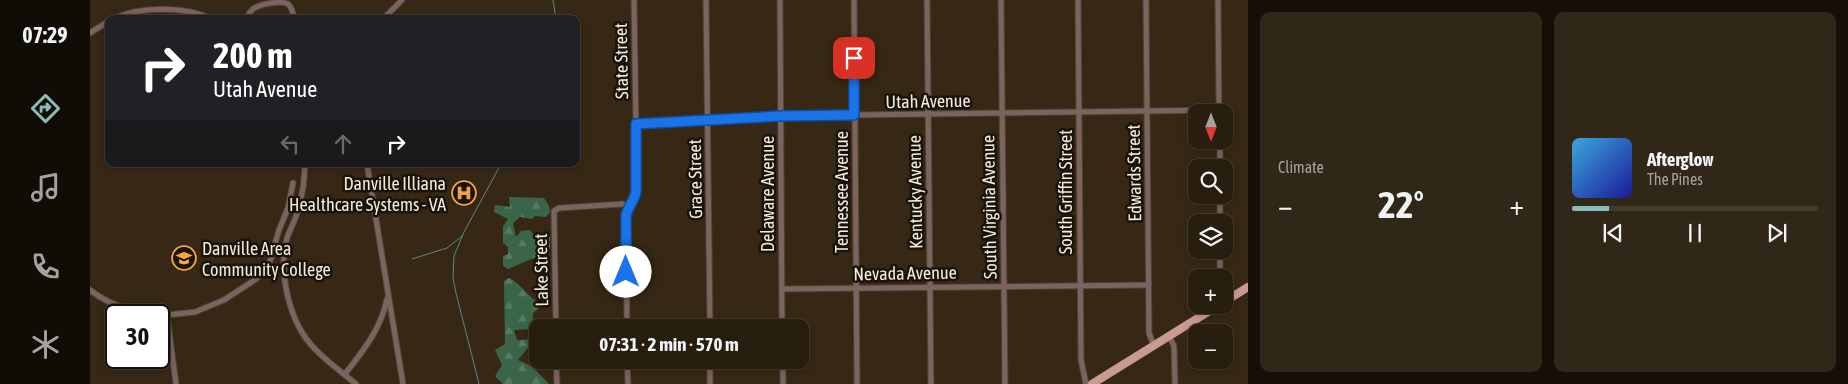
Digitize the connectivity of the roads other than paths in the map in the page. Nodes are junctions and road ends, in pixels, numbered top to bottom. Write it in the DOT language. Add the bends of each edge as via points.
graph roads {
  1 [pos="402,0"];
  2 [pos="634,0"];
  3 [pos="706,0"];
  4 [pos="780,0"];
  5 [pos="854,0"];
  6 [pos="927,0"];
  7 [pos="1001,0"];
  8 [pos="1078,0"];
  9 [pos="1146,0"];
  10 [pos="1218,0"];
  11 [pos="123,15"];
  12 [pos="201,15"];
  13 [pos="249,15"];
  14 [pos="294,15"];
  15 [pos="387,15"];
  16 [pos="105,23"];
  17 [pos="90,32"];
  18 [pos="1220,104"];
  19 [pos="1147,111"];
  20 [pos="1188,111"];
  21 [pos="1078,112"];
  22 [pos="1002,114"];
  23 [pos="854,115"];
  24 [pos="928,115"];
  25 [pos="780,116"];
  26 [pos="708,120"];
  27 [pos="636,124"];
  28 [pos="305,167"];
  29 [pos="367,167"];
  30 [pos="294,183"];
  31 [pos="628,207"];
  32 [pos="1080,285"];
  33 [pos="1149,285"];
  34 [pos="1004,286"];
  35 [pos="856,287"];
  36 [pos="930,287"];
  37 [pos="1248,287"];
  38 [pos="782,289"];
  39 [pos="90,290"];
  40 [pos="1233,295"];
  41 [pos="388,296"];
  42 [pos="114,304"];
  43 [pos="1203,314"];
  44 [pos="170,315"];
  45 [pos="556,319"];
  46 [pos="627,319"];
  47 [pos="710,319"];
  48 [pos="782,319"];
  49 [pos="1169,336"];
  50 [pos="170,338"];
  51 [pos="1154,346"];
  52 [pos="556,369"];
  53 [pos="627,369"];
  54 [pos="710,369"];
  55 [pos="782,369"];
  56 [pos="345,374"];
  57 [pos="176,384"];
  58 [pos="356,384"];
  59 [pos="403,384"];
  60 [pos="556,384"];
  61 [pos="628,384"];
  62 [pos="710,384"];
  63 [pos="783,384"];
  64 [pos="857,384"];
  65 [pos="931,384"];
  66 [pos="1005,384"];
  67 [pos="1086,384"];
  68 [pos="1092,384"];
  69 [pos="1175,384"];
  1 -- 15 [label="street"];
  2 -- 27 [label="street, State Street"];
  3 -- 26 [label="street, Grace Street"];
  4 -- 25 [label="street, Delaware Avenue"];
  5 -- 23 [label="street, Tennessee Avenue"];
  6 -- 24 [label="street, Kentucky Avenue"];
  7 -- 22 [label="street, South Virginia Avenue"];
  8 -- 21 [label="street, South Griffin Street"];
  9 -- 19 [label="street, Edwards Street"];
  10 -- 18 [label="street"];
  11 -- 12 [label="street" via="158,10"];
  13 -- 14 [label="street" via="254,8 283,1 288,3"];
  16 -- 17 [label="street"];
  19 -- 20 [label="street, Utah Avenue"];
  19 -- 21 [label="street, Utah Avenue"];
  19 -- 33 [label="street, Edwards Street"];
  21 -- 22 [label="street, Utah Avenue"];
  21 -- 32 [label="street, South Griffin Street"];
  22 -- 24 [label="street, Utah Avenue"];
  22 -- 34 [label="street, South Virginia Avenue"];
  23 -- 24 [label="street, Utah Avenue"];
  23 -- 25 [label="street, Utah Avenue"];
  23 -- 35 [label="street, Tennessee Avenue"];
  24 -- 36 [label="street, Kentucky Avenue"];
  25 -- 26 [label="street, Utah Avenue"];
  25 -- 38 [label="street, Delaware Avenue"];
  26 -- 27 [label="street, Utah Avenue"];
  26 -- 47 [label="street, Grace Street"];
  27 -- 31 [label="street, State Street" via="636,191 635,200"];
  28 -- 56 [label="street" via="305,185 287,238 284,268 290,308 314,349"];
  29 -- 41 [label="street"];
  30 -- 44 [label="street" via="268,268 256,280 224,300 195,312"];
  31 -- 45 [label="street, Lake Street" via="622,204 554,211"];
  31 -- 46 [label="street, State Street"];
  32 -- 33 [label="street, Nevada Avenue"];
  32 -- 34 [label="street, Nevada Avenue"];
  32 -- 67 [label="street, South Griffin Street" via="1081,360"];
  33 -- 51 [label="street, Edwards Street" via="1150,333"];
  34 -- 36 [label="street, Nevada Avenue"];
  34 -- 66 [label="street, South Virginia Avenue"];
  35 -- 36 [label="street, Nevada Avenue"];
  35 -- 38 [label="street, Nevada Avenue"];
  35 -- 64 [label="street, Tennessee Avenue"];
  36 -- 65 [label="street, Kentucky Avenue"];
  37 -- 40 [label="main road"];
  38 -- 48 [label="street, Delaware Avenue"];
  39 -- 42 [label="street"];
  41 -- 56 [label="street" via="376,331"];
  41 -- 59 [label="street"];
  43 -- 49 [label="main road"];
  49 -- 51 [label="main road"];
  49 -- 69 [label="street" via="1174,346"];
  50 -- 57 [label="street"];
  51 -- 68 [label="main road"];
  52 -- 60 [label="street"];
  53 -- 61 [label="street"];
  54 -- 62 [label="street"];
  55 -- 63 [label="street"];
  56 -- 58 [label="street"];
}
